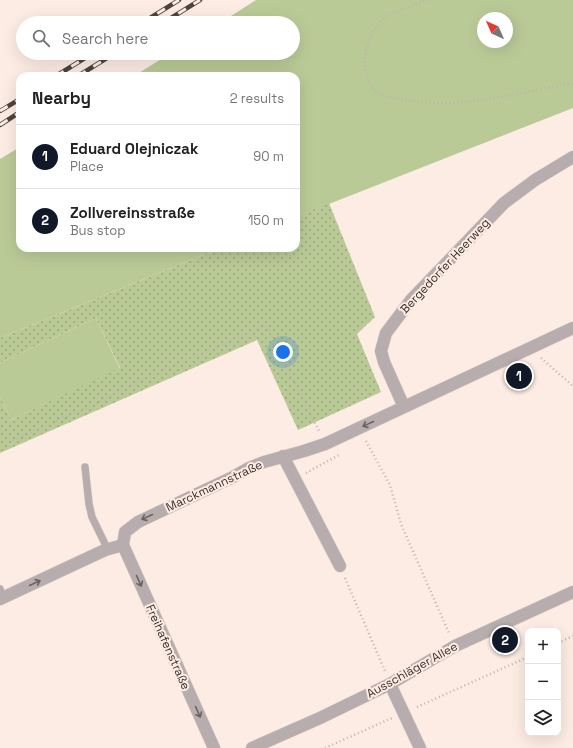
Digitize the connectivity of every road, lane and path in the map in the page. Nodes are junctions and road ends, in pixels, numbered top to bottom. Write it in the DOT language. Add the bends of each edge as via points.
graph roads {
  1 [pos="428,0"];
  2 [pos="573,84"];
  3 [pos="573,157"];
  4 [pos="573,328"];
  5 [pos="530,348"];
  6 [pos="573,386"];
  7 [pos="404,407"];
  8 [pos="0,429"];
  9 [pos="325,444"];
  10 [pos="360,444"];
  11 [pos="340,454"];
  12 [pos="283,456"];
  13 [pos="85,467"];
  14 [pos="294,479"];
  15 [pos="122,545"];
  16 [pos="108,550"];
  17 [pos="340,566"];
  18 [pos="573,592"];
  19 [pos="1,595"];
  20 [pos="573,636"];
  21 [pos="561,642"];
  22 [pos="455,646"];
  23 [pos="525,658"];
  24 [pos="390,684"];
  25 [pos="404,713"];
  26 [pos="214,748"];
  27 [pos="252,748"];
  28 [pos="325,748"];
  29 [pos="420,748"];
  1 -- 2 [label="path" via="391,14 378,26 368,41 364,65 374,90 388,97 412,102 450,103 492,99"];
  3 -- 7 [label="street, Bergedorfer Heerweg" via="504,203 411,300 386,333 381,351"];
  4 -- 5 [label="street, Marckmannstraße"];
  5 -- 6 [label="path"];
  5 -- 7 [label="street, Marckmannstraße"];
  7 -- 9 [label="street, Marckmannstraße, one-way"];
  8 -- 9 [label="path" via="12,440 266,325"];
  9 -- 12 [label="street, Marckmannstraße"];
  10 -- 22 [label="path" via="367,440 390,485 401,524"];
  11 -- 14 [label="path"];
  12 -- 14 [label="street"];
  12 -- 15 [label="street, Marckmannstraße, one-way" via="249,468 138,522 125,532"];
  13 -- 16 [label="lane" via="92,517"];
  14 -- 17 [label="street"];
  15 -- 16 [label="street"];
  15 -- 26 [label="street, Freihafenstraße, one-way"];
  19 -- 16 [label="street, one-way"];
  17 -- 24 [label="path"];
  18 -- 22 [label="street, Ausschläger Allee"];
  20 -- 21 [label="path"];
  22 -- 24 [label="street, Ausschläger Allee"];
  23 -- 25 [label="path"];
  24 -- 25 [label="street"];
  24 -- 27 [label="street, Ausschläger Allee"];
  25 -- 28 [label="path"];
  25 -- 29 [label="street"];
}
